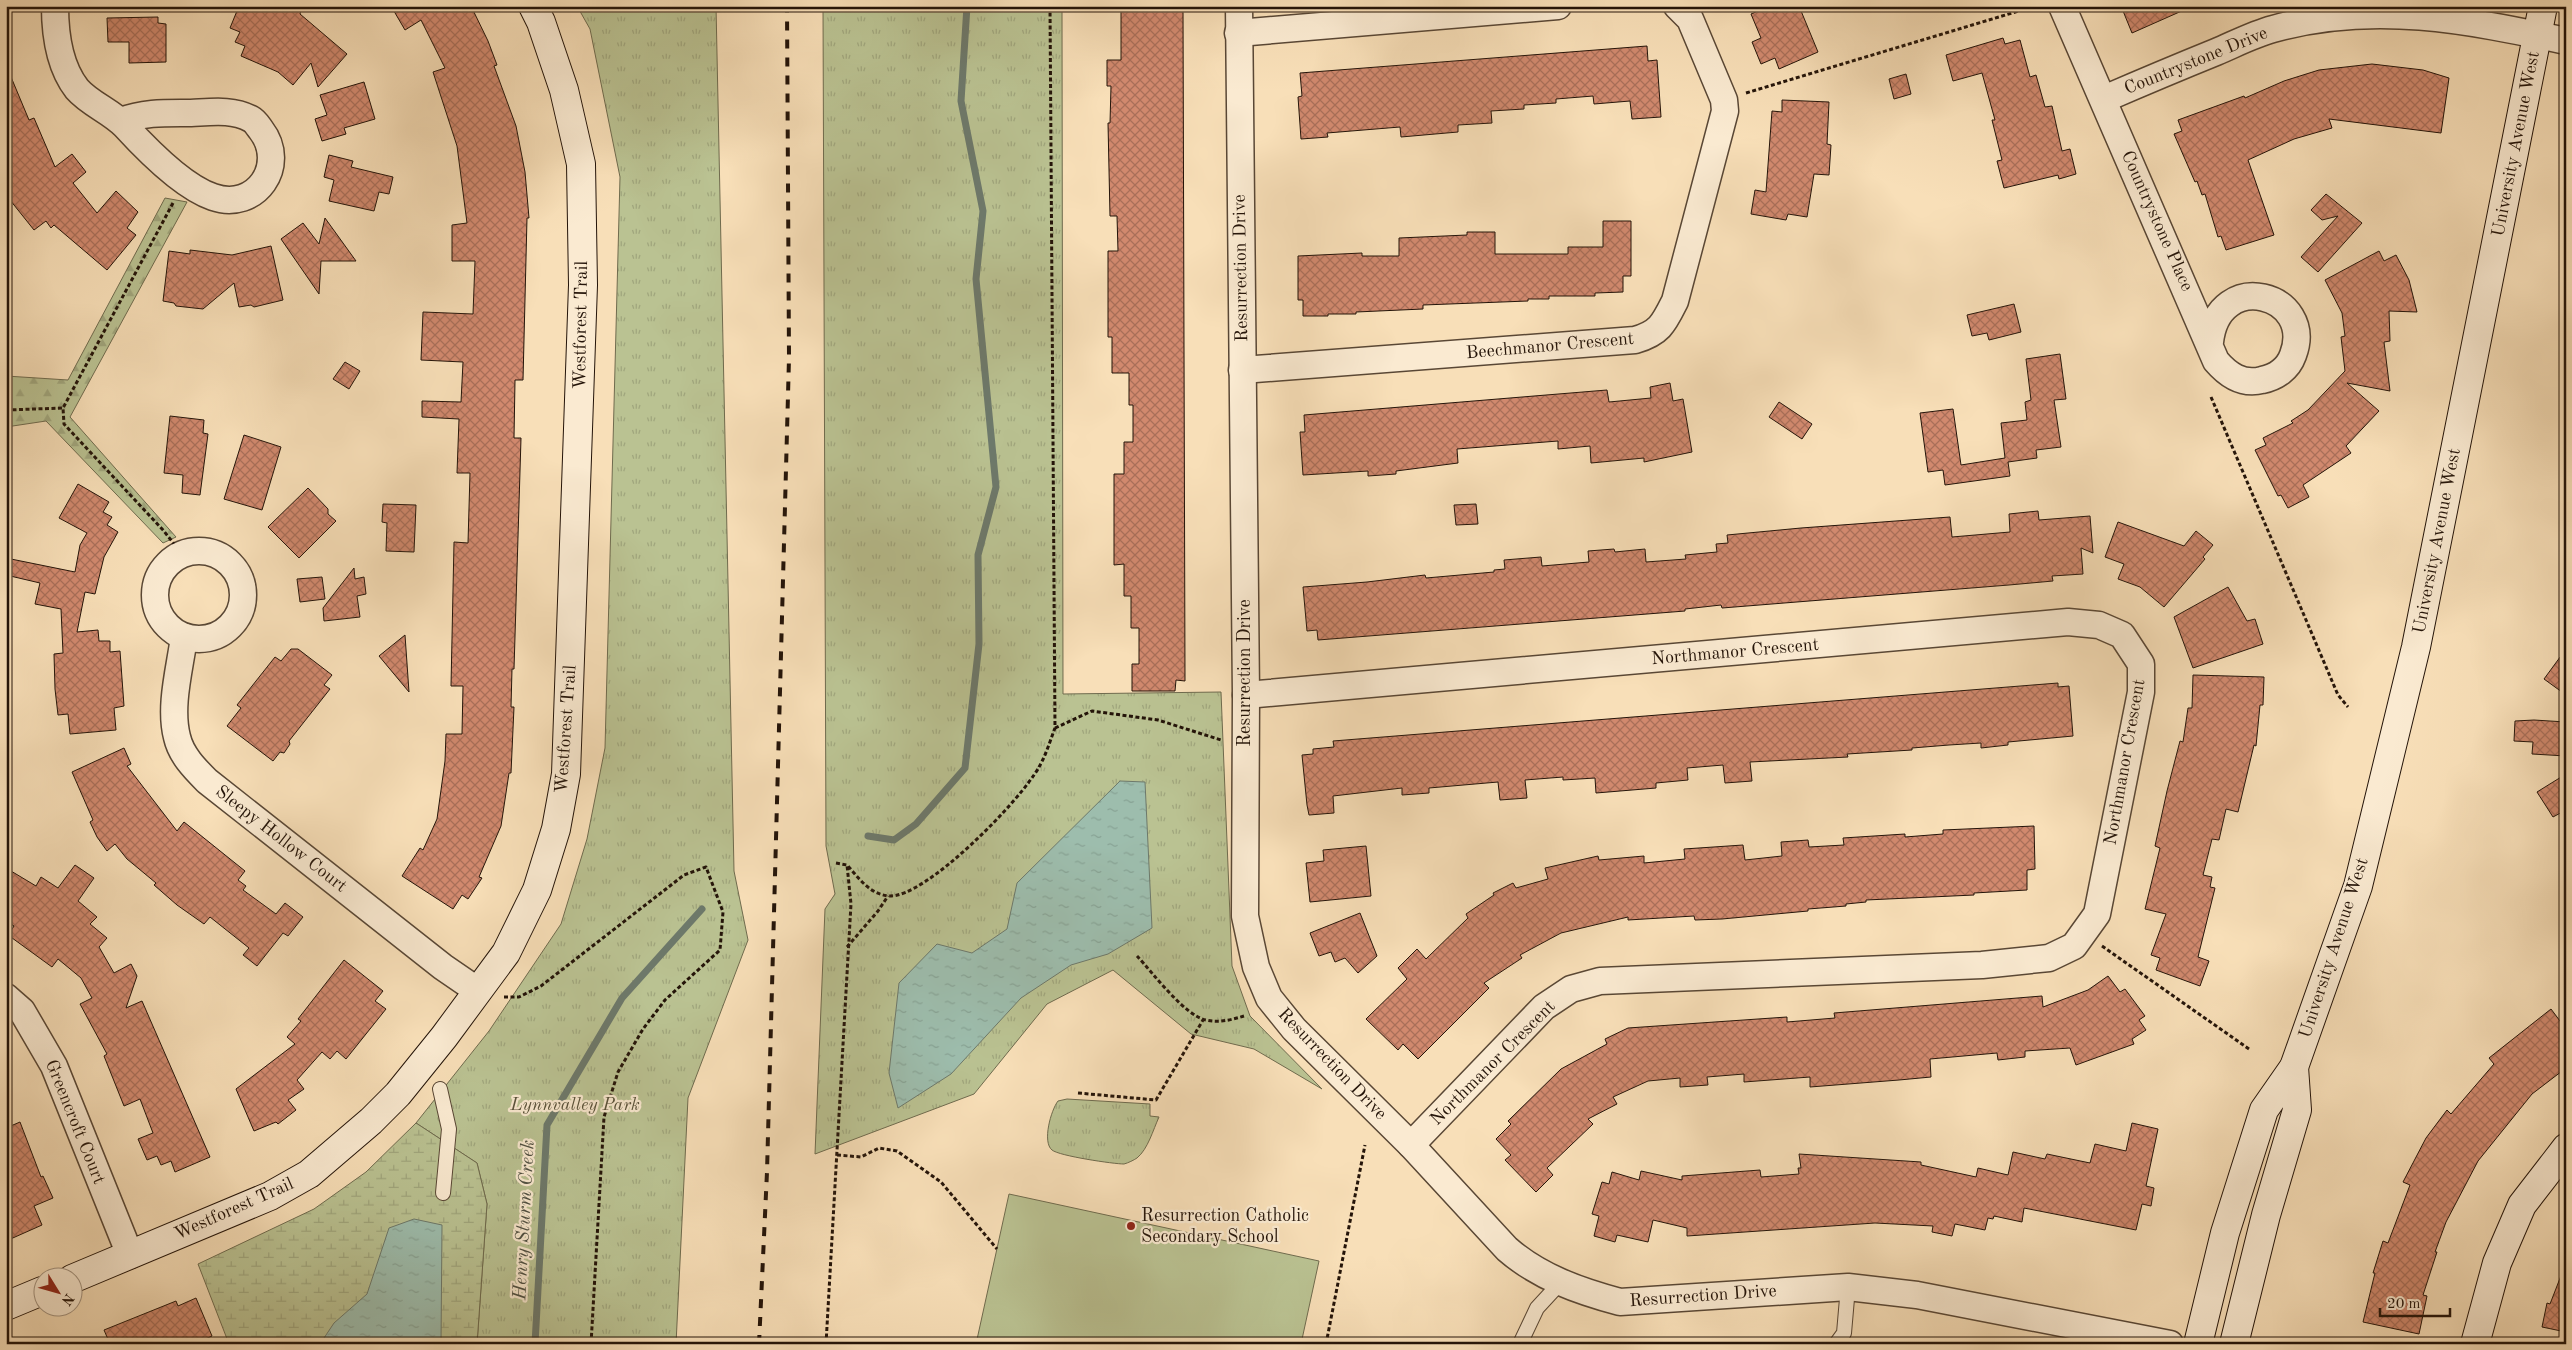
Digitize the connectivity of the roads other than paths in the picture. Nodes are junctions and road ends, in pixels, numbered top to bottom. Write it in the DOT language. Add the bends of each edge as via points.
graph roads {
  1 [pos="55,6"];
  2 [pos="533,6"];
  3 [pos="1238,6"];
  4 [pos="1558,6"];
  5 [pos="1677,6"];
  6 [pos="2062,6"];
  7 [pos="2543,6"];
  8 [pos="1238,33"];
  9 [pos="2537,35"];
  10 [pos="2566,41"];
  11 [pos="2104,99"];
  12 [pos="121,121"];
  13 [pos="2210,342"];
  14 [pos="1242,370"];
  15 [pos="184,637"];
  16 [pos="1246,695"];
  17 [pos="478,991"];
  18 [pos="6,997"];
  19 [pos="2294,1067"];
  20 [pos="440,1090"];
  21 [pos="1411,1145"];
  22 [pos="2566,1148"];
  23 [pos="443,1193"];
  24 [pos="130,1255"];
  25 [pos="82,1275"];
  26 [pos="1561,1282"];
  27 [pos="1848,1287"];
  28 [pos="32,1295"];
  29 [pos="6,1306"];
  30 [pos="1842,1340"];
  31 [pos="1520,1344"];
  32 [pos="2170,1344"];
  33 [pos="2198,1344"];
  34 [pos="2234,1344"];
  35 [pos="2475,1344"];
  1 -- 12 [label="street" via="60,59 73,82"];
  2 -- 17 [label="street, Westforest Trail" via="564,90 581,164 583,285 566,774 556,829 537,890 506,953"];
  3 -- 8 [label="street, Resurrection Drive"];
  4 -- 8 [label="street"];
  5 -- 14 [label="street, Beechmanor Crescent" via="1690,19 1724,100 1723,123 1675,301 1666,320 1651,335 1635,340"];
  6 -- 11 [label="street, Countrystone Drive"];
  7 -- 9 [label="street, University Avenue West"];
  8 -- 14 [label="street, Resurrection Drive"];
  9 -- 10 [label="street, Countrystone Drive"];
  9 -- 11 [label="street, Countrystone Drive" via="2425,16 2375,13 2332,17 2272,29"];
  9 -- 19 [label="street, University Avenue West" via="2416,647 2358,886"];
  11 -- 13 [label="street, Countrystone Place"];
  12 -- 12 [label="street" via="142,145 187,182 214,198 232,200 252,195 268,177 273,160 268,139 253,120 235,112 140,114"];
  14 -- 16 [label="street, Resurrection Drive"];
  15 -- 15 [label="street" via="171,630 155,604 160,574 182,554 203,551 223,557 241,580 244,594 238,614 225,631 212,638"];
  15 -- 17 [label="street, Sleepy Hollow Court" via="174,715 177,738 189,762 207,781"];
  16 -- 21 [label="street, Resurrection Drive" via="1244,916 1256,967 1269,998 1294,1029"];
  16 -- 21 [label="street, Northmanor Crescent" via="2068,622 2099,625 2122,635 2141,664 2141,692 2097,914 2074,946 2049,958 1982,965 1600,981 1571,989 1544,1007"];
  17 -- 24 [label="street, Westforest Trail" via="398,1094 350,1141 309,1174 270,1196"];
  18 -- 24 [label="street, Greencroft Court" via="22,1011 54,1066"];
  19 -- 33 [label="street, University Avenue West" via="2264,1110 2225,1232"];
  19 -- 34 [label="street, University Avenue West" via="2297,1110 2266,1215"];
  20 -- 23 [label="lane" via="450,1129"];
  21 -- 26 [label="street, Resurrection Drive" via="1506,1249 1524,1264"];
  22 -- 35 [label="street" via="2522,1205 2497,1263"];
  24 -- 25 [label="street, Westforest Trail"];
  26 -- 27 [label="street, Resurrection Drive" via="1620,1302"];
  26 -- 31 [label="lane" via="1537,1308"];
  27 -- 30 [label="lane"];
  27 -- 32 [label="street, Resurrection Drive" via="1917,1295"];
  28 -- 29 [label="street"];
}
